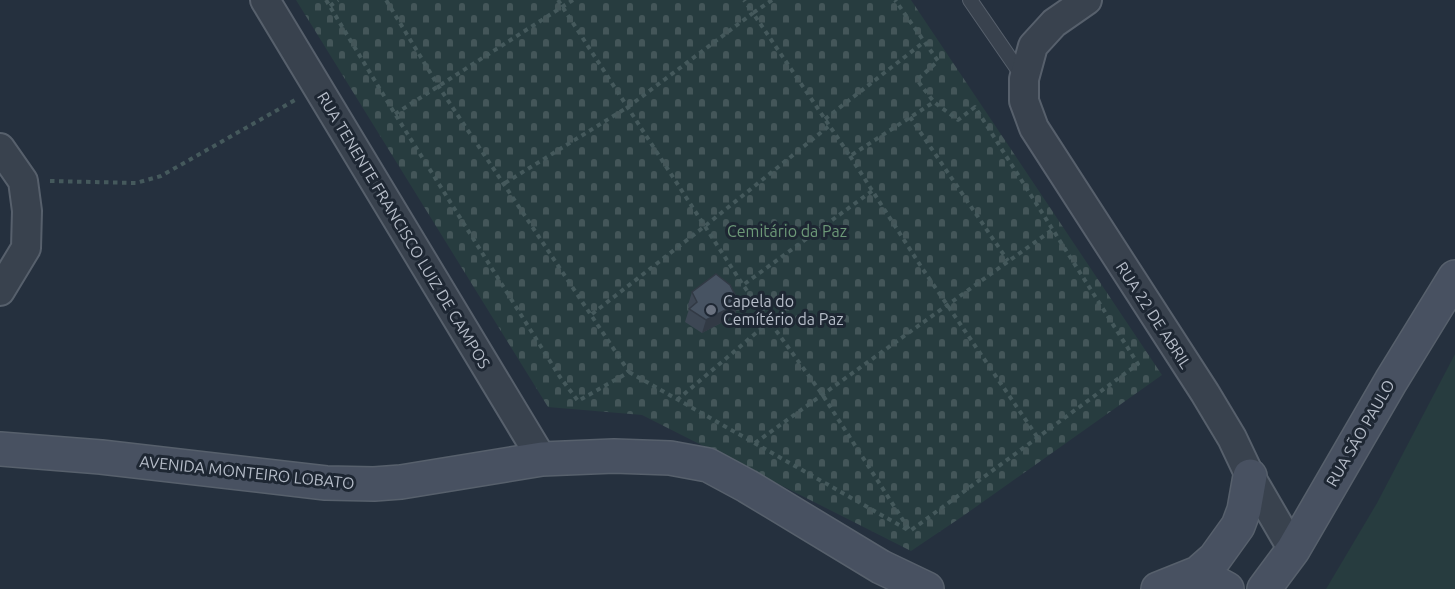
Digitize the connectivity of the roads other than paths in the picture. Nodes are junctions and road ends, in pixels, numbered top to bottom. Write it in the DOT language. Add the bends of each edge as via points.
graph roads {
  1 [pos="266,0"];
  2 [pos="970,0"];
  3 [pos="1088,0"];
  4 [pos="1024,79"];
  5 [pos="0,148"];
  6 [pos="13,248"];
  7 [pos="1455,277"];
  8 [pos="0,291"];
  9 [pos="0,449"];
  10 [pos="542,459"];
  11 [pos="1250,476"];
  12 [pos="1293,550"];
  13 [pos="1198,573"];
  14 [pos="927,589"];
  15 [pos="1158,589"];
  16 [pos="1227,589"];
  17 [pos="1264,589"];
  1 -- 10 [label="street, RUA TENENTE FRANCISCO LUIZ DE CAMPOS"];
  2 -- 4 [label="lane"];
  3 -- 4 [label="street" via="1054,23 1033,46"];
  4 -- 11 [label="street, RUA 22 DE ABRIL" via="1024,101 1034,128 1205,393"];
  5 -- 6 [label="street" via="23,181 27,211"];
  6 -- 8 [label="street"];
  7 -- 12 [label="street, RUA SÃO PAULO"];
  9 -- 10 [label="street, AVENIDA MONTEIRO LOBATO" via="326,483 374,484"];
  10 -- 14 [label="street, AVENIDA MONTEIRO LOBATO" via="670,458 708,465 881,567"];
  11 -- 12 [label="street, RUA 22 DE ABRIL"];
  11 -- 13 [label="street" via="1238,526 1215,558"];
  12 -- 17 [label="street, RUA SÃO PAULO"];
  13 -- 15 [label="street"];
  13 -- 16 [label="street"];
}
